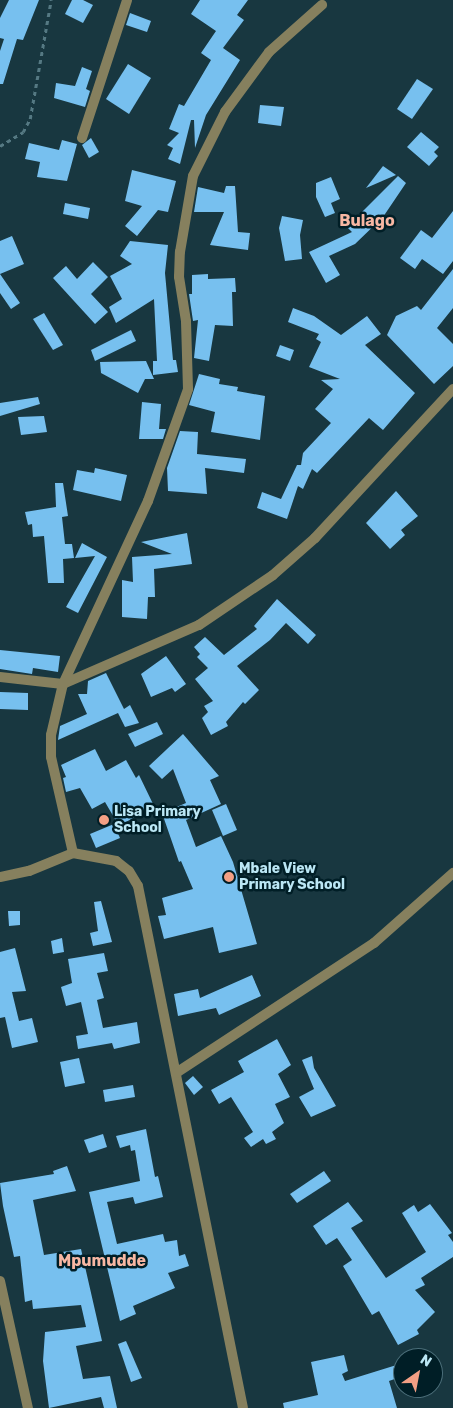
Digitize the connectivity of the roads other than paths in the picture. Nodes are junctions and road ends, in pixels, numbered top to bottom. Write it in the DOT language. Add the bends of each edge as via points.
graph roads {
  1 [pos="126,0"];
  2 [pos="322,5"];
  3 [pos="82,138"];
  4 [pos="453,389"];
  5 [pos="0,677"];
  6 [pos="63,684"];
  7 [pos="73,853"];
  8 [pos="453,873"];
  9 [pos="0,877"];
  10 [pos="176,1073"];
  11 [pos="0,1281"];
  12 [pos="28,1408"];
  13 [pos="242,1408"];
  1 -- 3 [label="street"];
  2 -- 6 [label="street" via="275,47 258,67 225,112 193,176 179,277 186,321 188,389 148,501"];
  4 -- 6 [label="street" via="316,538 273,575 199,625"];
  5 -- 6 [label="street"];
  6 -- 7 [label="street" via="50,735 51,757"];
  7 -- 9 [label="street" via="30,871"];
  7 -- 10 [label="street" via="116,861 138,886"];
  8 -- 10 [label="street" via="374,943"];
  10 -- 13 [label="street"];
  11 -- 12 [label="street"];
}
